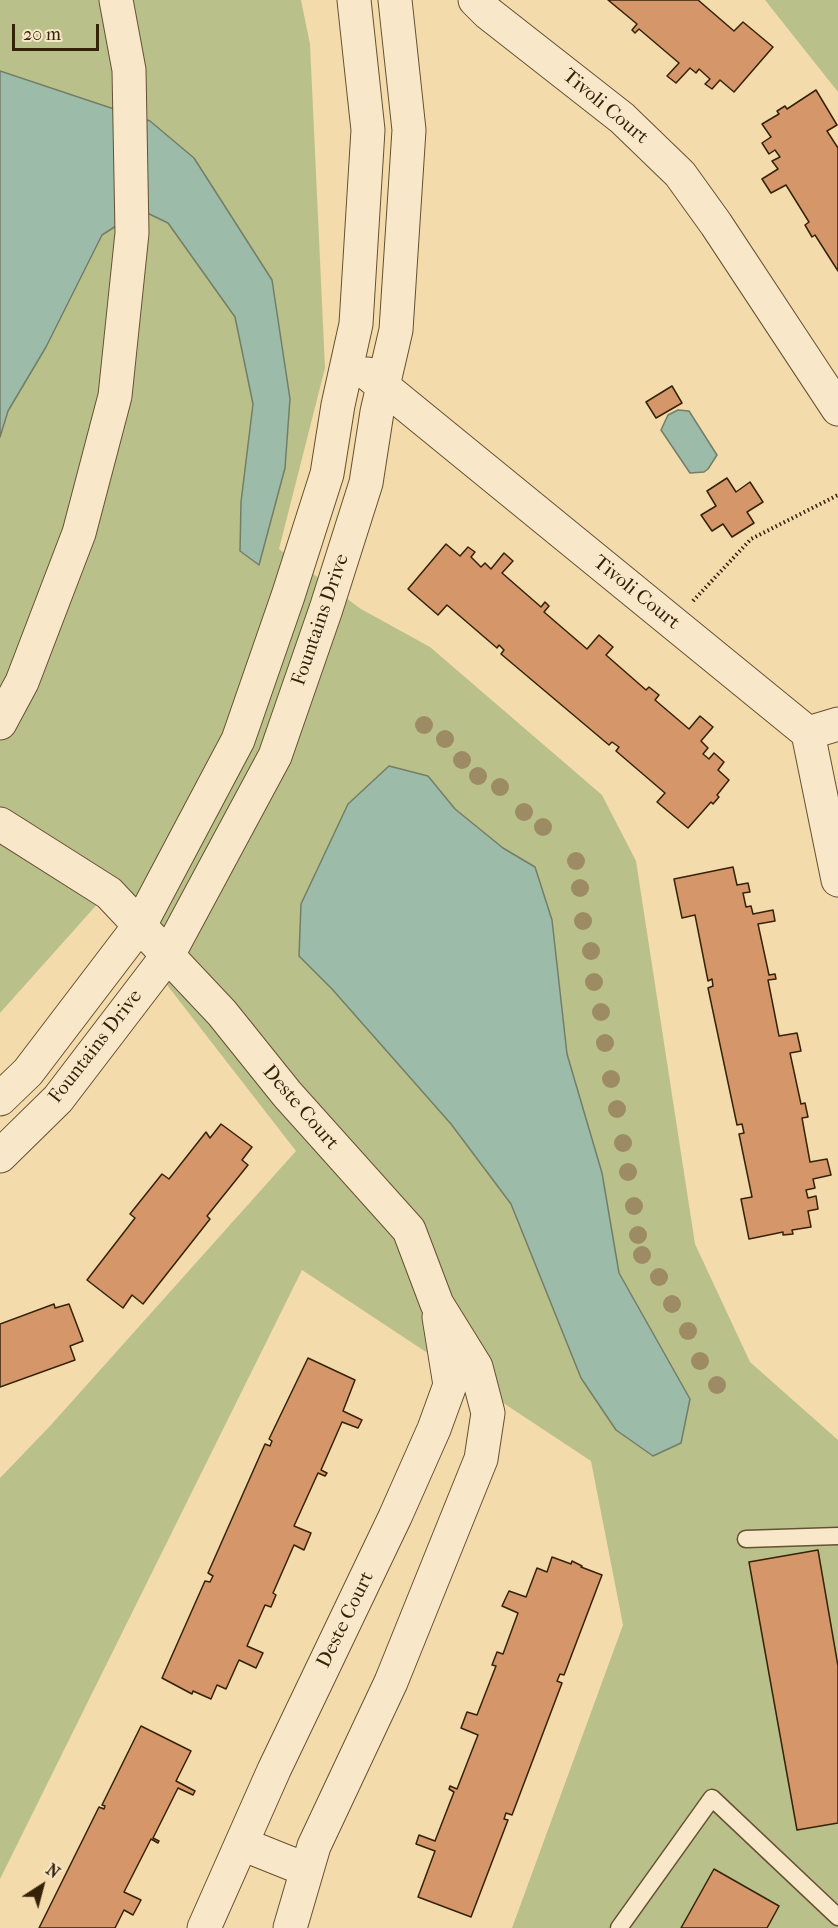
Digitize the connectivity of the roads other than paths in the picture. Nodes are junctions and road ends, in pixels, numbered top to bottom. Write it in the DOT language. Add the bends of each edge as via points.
graph roads {
  1 [pos="116,0"];
  2 [pos="354,0"];
  3 [pos="395,0"];
  4 [pos="475,0"];
  5 [pos="348,358"];
  6 [pos="383,387"];
  7 [pos="838,409"];
  8 [pos="0,723"];
  9 [pos="823,729"];
  10 [pos="0,824"];
  11 [pos="838,880"];
  12 [pos="140,926"];
  13 [pos="168,955"];
  14 [pos="0,1100"];
  15 [pos="0,1156"];
  16 [pos="437,1304"];
  17 [pos="428,1442"];
  18 [pos="481,1456"];
  19 [pos="838,1536"];
  20 [pos="746,1539"];
  21 [pos="242,1844"];
  22 [pos="307,1870"];
  23 [pos="838,1917"];
  24 [pos="204,1928"];
  25 [pos="290,1928"];
  26 [pos="619,1928"];
  1 -- 8 [label="street" via="129,70 132,233 115,396 79,533 22,682"];
  2 -- 5 [label="street, Fountains Drive" via="369,130 356,324"];
  3 -- 6 [label="street, Fountains Drive" via="409,130 396,330"];
  4 -- 7 [label="street, Tivoli Court" via="622,118 680,174"];
  5 -- 6 [label="street, Tivoli Court"];
  5 -- 12 [label="street, Fountains Drive" via="327,474 238,740"];
  6 -- 9 [label="street, Tivoli Court" via="673,624"];
  6 -- 13 [label="street, Fountains Drive" via="366,483 275,756"];
  9 -- 11 [label="street, Tivoli Court"];
  10 -- 12 [label="street, Deste Court" via="109,894"];
  12 -- 13 [label="street, Deste Court"];
  12 -- 14 [label="street, Fountains Drive" via="28,1072"];
  13 -- 15 [label="street, Fountains Drive" via="58,1099"];
  13 -- 16 [label="street, Deste Court" via="409,1230"];
  16 -- 17 [label="street, Deste Court" via="450,1385"];
  16 -- 18 [label="street, Deste Court" via="476,1367 488,1413"];
  17 -- 18 [label="street" via="446,1435 460,1438 471,1443"];
  17 -- 21 [label="street, Deste Court"];
  18 -- 22 [label="street, Deste Court" via="392,1682 314,1846"];
  19 -- 20 [label="lane"];
  21 -- 22 [label="street"];
  21 -- 24 [label="street, Deste Court"];
  22 -- 25 [label="street, Deste Court"];
  23 -- 26 [label="lane" via="712,1798"];
}
